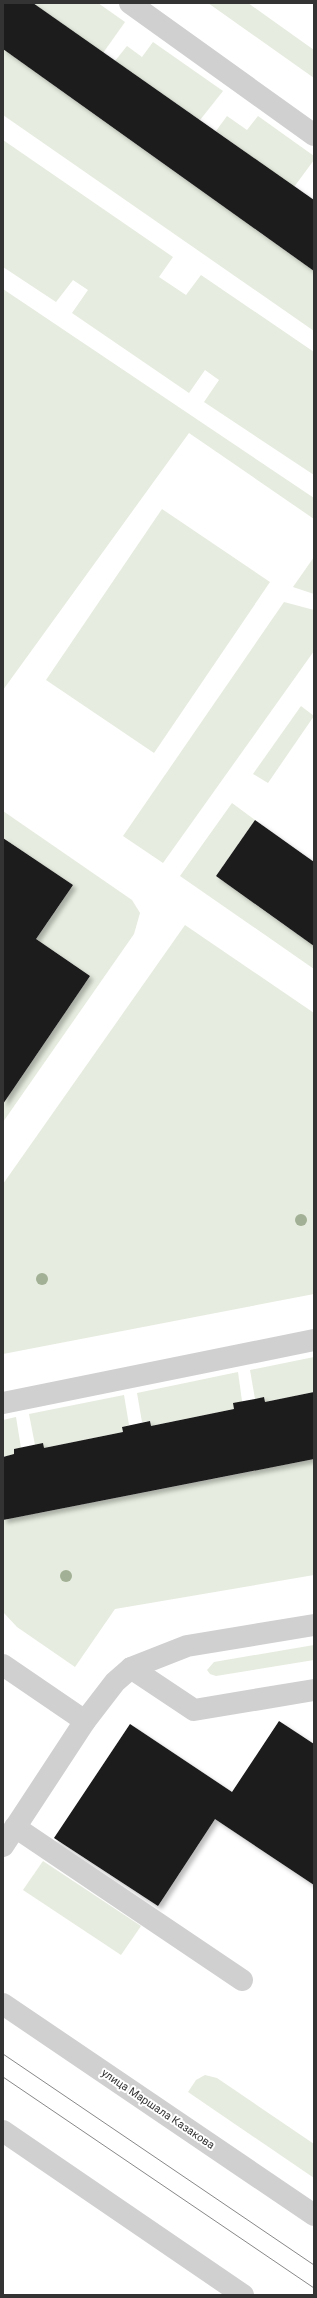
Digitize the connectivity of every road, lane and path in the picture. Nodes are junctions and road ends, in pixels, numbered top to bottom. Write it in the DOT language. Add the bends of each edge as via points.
graph roads {
  1 [pos="130,3"];
  2 [pos="314,135"];
  3 [pos="314,1340"];
  4 [pos="3,1403"];
  5 [pos="314,1625"];
  6 [pos="3,1665"];
  7 [pos="131,1668"];
  8 [pos="314,1690"];
  9 [pos="85,1721"];
  10 [pos="15,1827"];
  11 [pos="3,1846"];
  12 [pos="242,1980"];
  13 [pos="3,2004"];
  14 [pos="3,2131"];
  15 [pos="314,2215"];
  16 [pos="243,2295"];
  1 -- 2 [label="street"];
  3 -- 4 [label="street"];
  5 -- 7 [label="street" via="187,1646"];
  6 -- 9 [label="street"];
  7 -- 8 [label="street" via="194,1710"];
  7 -- 9 [label="street" via="115,1682"];
  9 -- 10 [label="street"];
  10 -- 11 [label="street"];
  10 -- 12 [label="street"];
  13 -- 15 [label="street, улица Маршала Казакова"];
  14 -- 16 [label="street"];
}
